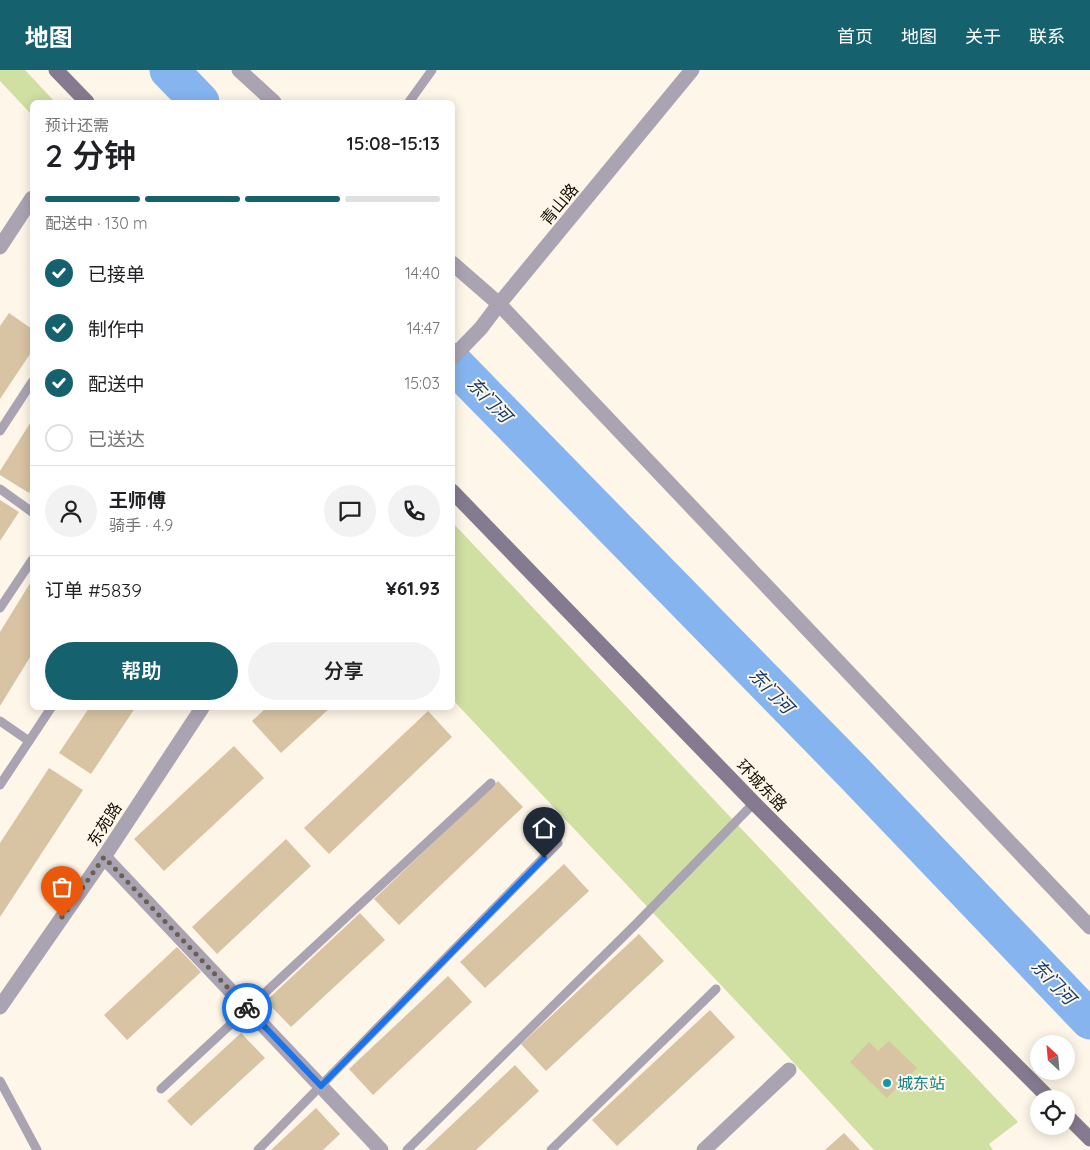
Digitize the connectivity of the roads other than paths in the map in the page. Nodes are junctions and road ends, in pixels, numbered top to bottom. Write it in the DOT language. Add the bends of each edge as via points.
graph roads {
  1 [pos="56,70"];
  2 [pos="239,70"];
  3 [pos="432,70"];
  4 [pos="692,70"];
  5 [pos="86,100"];
  6 [pos="272,100"];
  7 [pos="410,100"];
  8 [pos="30,201"];
  9 [pos="0,247"];
  10 [pos="455,266"];
  11 [pos="499,304"];
  12 [pos="455,355"];
  13 [pos="30,385"];
  14 [pos="0,431"];
  15 [pos="0,489"];
  16 [pos="455,494"];
  17 [pos="30,511"];
  18 [pos="30,563"];
  19 [pos="0,608"];
  20 [pos="50,710"];
  21 [pos="201,710"];
  22 [pos="0,721"];
  23 [pos="29,741"];
  24 [pos="491,783"];
  25 [pos="0,785"];
  26 [pos="754,803"];
  27 [pos="558,844"];
  28 [pos="104,857"];
  29 [pos="1090,927"];
  30 [pos="716,989"];
  31 [pos="0,1007"];
  32 [pos="248,1008"];
  33 [pos="789,1070"];
  34 [pos="0,1081"];
  35 [pos="321,1086"];
  36 [pos="161,1090"];
  37 [pos="1041,1090"];
  38 [pos="1075,1124"];
  39 [pos="1090,1138"];
  40 [pos="37,1150"];
  41 [pos="258,1150"];
  42 [pos="381,1150"];
  43 [pos="407,1150"];
  44 [pos="551,1150"];
  45 [pos="704,1150"];
  1 -- 5 [label="main road"];
  2 -- 6 [label="street"];
  3 -- 7 [label="lane"];
  4 -- 11 [label="street, 青山路"];
  8 -- 9 [label="street"];
  10 -- 11 [label="street"];
  11 -- 12 [label="street, 青山路"];
  11 -- 29 [label="street"];
  13 -- 14 [label="lane"];
  15 -- 17 [label="lane"];
  16 -- 26 [label="main road, 环城东路"];
  18 -- 19 [label="lane"];
  20 -- 23 [label="lane"];
  21 -- 28 [label="street, 东苑路"];
  22 -- 23 [label="lane"];
  23 -- 25 [label="lane"];
  24 -- 32 [label="lane"];
  26 -- 37 [label="main road, 环城东路"];
  26 -- 43 [label="lane"];
  27 -- 35 [label="lane"];
  28 -- 31 [label="street, 东苑路"];
  28 -- 32 [label="street"];
  30 -- 44 [label="lane"];
  32 -- 35 [label="street"];
  32 -- 36 [label="lane"];
  33 -- 45 [label="street"];
  34 -- 40 [label="lane"];
  35 -- 41 [label="lane"];
  35 -- 42 [label="street"];
  38 -- 39 [label="main road"];
}
